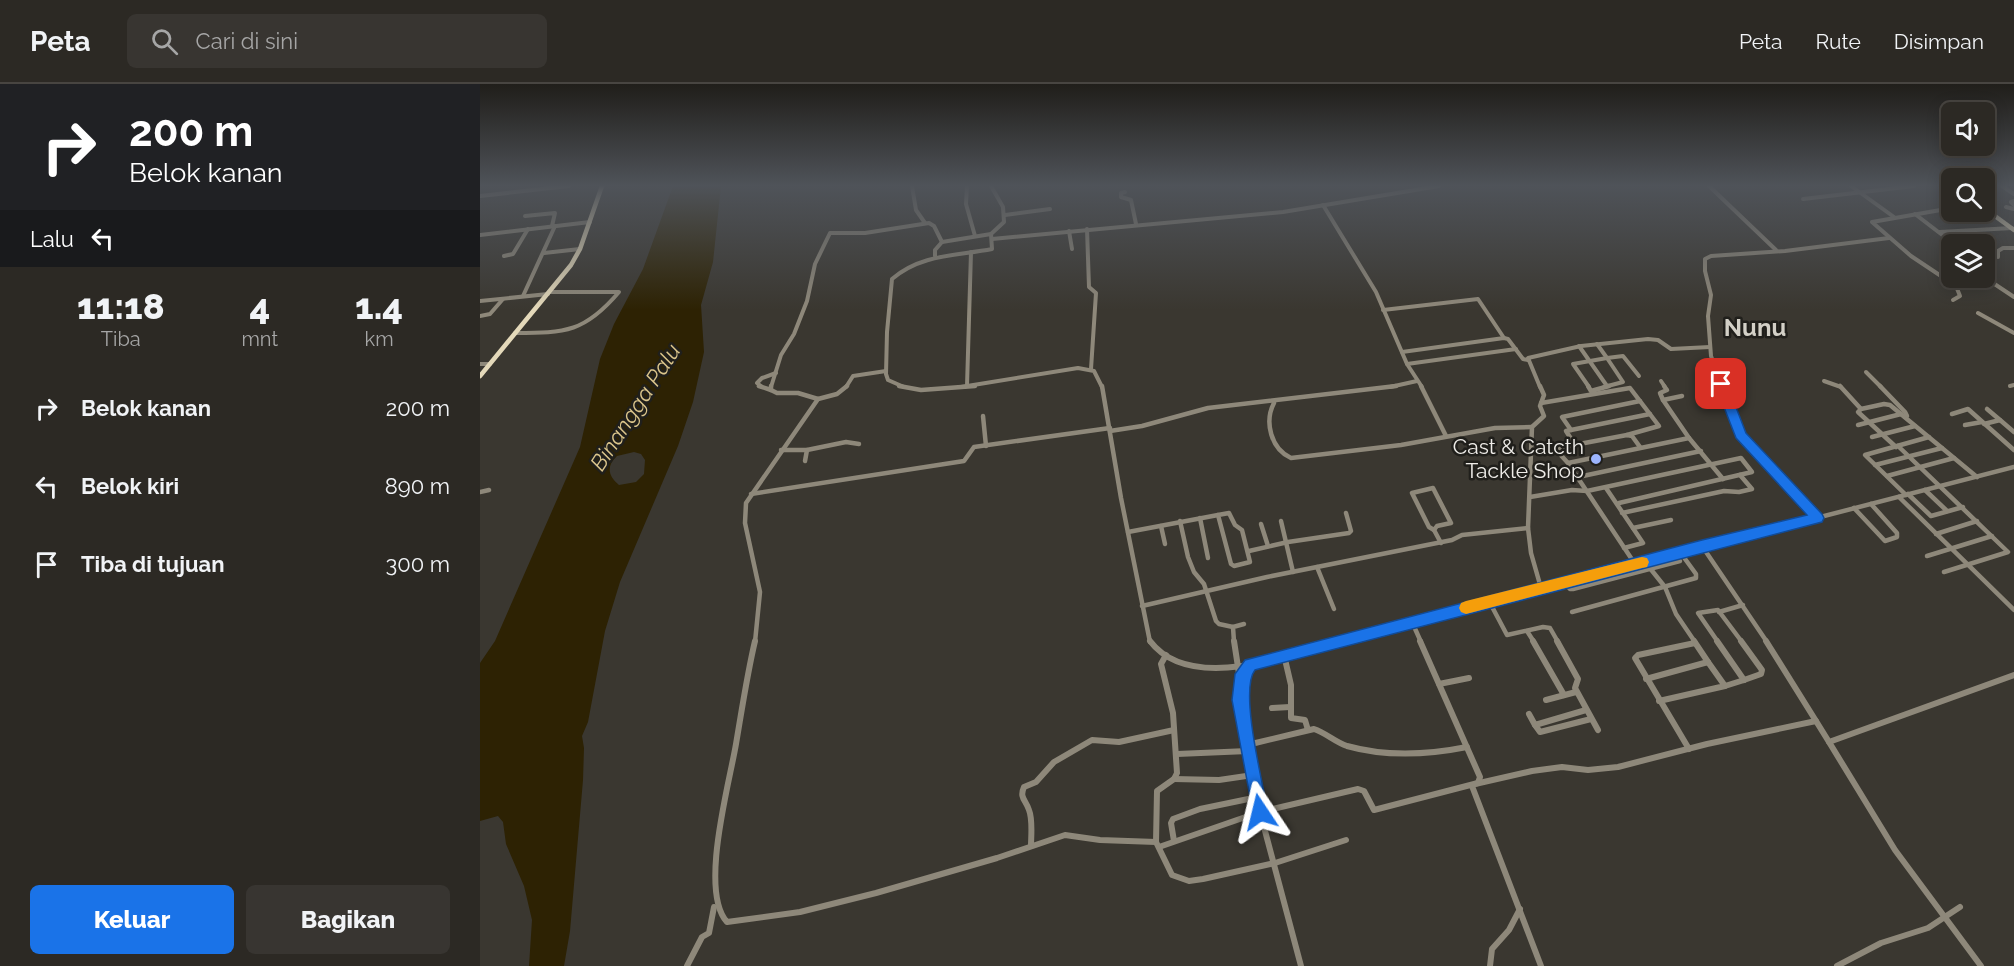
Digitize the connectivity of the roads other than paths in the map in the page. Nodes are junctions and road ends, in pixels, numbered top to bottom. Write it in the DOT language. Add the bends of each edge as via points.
graph roads {
  1 [pos="543,227"];
  2 [pos="553,227"];
  3 [pos="588,227"];
  4 [pos="900,227"];
  5 [pos="935,227"];
  6 [pos="973,227"];
  7 [pos="1000,227"];
  8 [pos="1105,227"];
  9 [pos="1337,227"];
  10 [pos="1752,227"];
  11 [pos="1877,227"];
  12 [pos="1933,227"];
  13 [pos="528,229"];
  14 [pos="1087,229"];
  15 [pos="2013,229"];
  16 [pos="1069,231"];
  17 [pos="1940,232"];
  18 [pos="1942,234"];
  19 [pos="480,235"];
  20 [pos="975,236"];
  21 [pos="991,237"];
  22 [pos="1889,238"];
  23 [pos="942,242"];
  24 [pos="2014,248"];
  25 [pos="580,249"];
  26 [pos="1072,249"];
  27 [pos="1776,250"];
  28 [pos="971,252"];
  29 [pos="544,253"];
  30 [pos="504,256"];
  31 [pos="935,256"];
  32 [pos="1998,257"];
  33 [pos="1941,275"];
  34 [pos="1995,283"];
  35 [pos="1957,288"];
  36 [pos="549,293"];
  37 [pos="2013,295"];
  38 [pos="523,296"];
  39 [pos="503,298"];
  40 [pos="1953,300"];
  41 [pos="480,301"];
  42 [pos="1383,310"];
  43 [pos="1978,313"];
  44 [pos="480,316"];
  45 [pos="515,333"];
  46 [pos="2014,333"];
  47 [pos="1504,338"];
  48 [pos="1597,344"];
  49 [pos="1579,346"];
  50 [pos="1710,347"];
  51 [pos="1516,349"];
  52 [pos="1402,352"];
  53 [pos="1607,358"];
  54 [pos="1528,360"];
  55 [pos="1590,361"];
  56 [pos="480,364"];
  57 [pos="490,364"];
  58 [pos="1407,364"];
  59 [pos="1091,369"];
  60 [pos="886,371"];
  61 [pos="776,372"];
  62 [pos="1866,372"];
  63 [pos="480,376"];
  64 [pos="1639,376"];
  65 [pos="1417,381"];
  66 [pos="1661,381"];
  67 [pos="1824,381"];
  68 [pos="967,386"];
  69 [pos="1608,386"];
  70 [pos="771,390"];
  71 [pos="803,396"];
  72 [pos="1683,396"];
  73 [pos="818,399"];
  74 [pos="1663,400"];
  75 [pos="1640,401"];
  76 [pos="1275,402"];
  77 [pos="1541,403"];
  78 [pos="813,406"];
  79 [pos="1861,409"];
  80 [pos="1987,409"];
  81 [pos="1650,414"];
  82 [pos="1952,414"];
  83 [pos="983,416"];
  84 [pos="1903,416"];
  85 [pos="2000,420"];
  86 [pos="1869,422"];
  87 [pos="1983,423"];
  88 [pos="1858,425"];
  89 [pos="1965,425"];
  90 [pos="1915,426"];
  91 [pos="1532,427"];
  92 [pos="1110,429"];
  93 [pos="1571,430"];
  94 [pos="2014,432"];
  95 [pos="1627,435"];
  96 [pos="1883,435"];
  97 [pos="1446,436"];
  98 [pos="1872,437"];
  99 [pos="1929,437"];
  100 [pos="1689,438"];
  101 [pos="859,444"];
  102 [pos="1575,445"];
  103 [pos="986,446"];
  104 [pos="1897,446"];
  105 [pos="1640,447"];
  106 [pos="1942,448"];
  107 [pos="781,450"];
  108 [pos="807,450"];
  109 [pos="2014,450"];
  110 [pos="1701,451"];
  111 [pos="1910,457"];
  112 [pos="1954,458"];
  113 [pos="805,461"];
  114 [pos="1568,463"];
  115 [pos="1711,464"];
  116 [pos="1875,465"];
  117 [pos="1921,467"];
  118 [pos="2014,467"];
  119 [pos="1740,475"];
  120 [pos="1887,476"];
  121 [pos="1578,477"];
  122 [pos="1977,477"];
  123 [pos="1723,478"];
  124 [pos="1941,486"];
  125 [pos="1606,488"];
  126 [pos="489,490"];
  127 [pos="1924,490"];
  128 [pos="1587,491"];
  129 [pos="480,492"];
  130 [pos="1739,492"];
  131 [pos="751,494"];
  132 [pos="1907,495"];
  133 [pos="1530,497"];
  134 [pos="1899,497"];
  135 [pos="1744,498"];
  136 [pos="1619,503"];
  137 [pos="1871,504"];
  138 [pos="1962,507"];
  139 [pos="1854,508"];
  140 [pos="1947,511"];
  141 [pos="1346,513"];
  142 [pos="1622,513"];
  143 [pos="1218,514"];
  144 [pos="1200,518"];
  145 [pos="1818,518"];
  146 [pos="1671,520"];
  147 [pos="1180,521"];
  148 [pos="1281,521"];
  149 [pos="1977,521"];
  150 [pos="1261,524"];
  151 [pos="1161,526"];
  152 [pos="1528,528"];
  153 [pos="1633,528"];
  154 [pos="1434,530"];
  155 [pos="1128,532"];
  156 [pos="1936,534"];
  157 [pos="1992,536"];
  158 [pos="1288,542"];
  159 [pos="1441,543"];
  160 [pos="1165,544"];
  161 [pos="1268,546"];
  162 [pos="1702,546"];
  163 [pos="1624,548"];
  164 [pos="1951,548"];
  165 [pos="1249,551"];
  166 [pos="1680,552"];
  167 [pos="1927,556"];
  168 [pos="1208,558"];
  169 [pos="1680,561"];
  170 [pos="1645,562"];
  171 [pos="1635,564"];
  172 [pos="1967,564"];
  173 [pos="1317,567"];
  174 [pos="1651,569"];
  175 [pos="1293,572"];
  176 [pos="1944,572"];
  177 [pos="1564,582"];
  178 [pos="1665,587"];
  179 [pos="1541,588"];
  180 [pos="1208,592"];
  181 [pos="1490,601"];
  182 [pos="1743,605"];
  183 [pos="1142,606"];
  184 [pos="1334,609"];
  185 [pos="2014,610"];
  186 [pos="1572,612"];
  187 [pos="1719,612"];
  188 [pos="1412,622"];
  189 [pos="1244,624"];
  190 [pos="1233,627"];
  191 [pos="1527,631"];
  192 [pos="1695,643"];
  193 [pos="1166,655"];
  194 [pos="1284,655"];
  195 [pos="1708,662"];
  196 [pos="1250,665"];
  197 [pos="1238,666"];
  198 [pos="2014,675"];
  199 [pos="1469,678"];
  200 [pos="1646,679"];
  201 [pos="1744,680"];
  202 [pos="1240,682"];
  203 [pos="1439,684"];
  204 [pos="1725,686"];
  205 [pos="1576,692"];
  206 [pos="1564,695"];
  207 [pos="1546,700"];
  208 [pos="1659,700"];
  209 [pos="1290,707"];
  210 [pos="1272,708"];
  211 [pos="1586,710"];
  212 [pos="1529,714"];
  213 [pos="1591,718"];
  214 [pos="1815,721"];
  215 [pos="1535,724"];
  216 [pos="1174,730"];
  217 [pos="1308,730"];
  218 [pos="1598,730"];
  219 [pos="1830,742"];
  220 [pos="1467,747"];
  221 [pos="1248,748"];
  222 [pos="1689,749"];
  223 [pos="1177,754"];
  224 [pos="1253,775"];
  225 [pos="1174,779"];
  226 [pos="1474,785"];
  227 [pos="1258,797"];
  228 [pos="1260,812"];
  229 [pos="1346,840"];
  230 [pos="1174,841"];
  231 [pos="1157,844"];
  232 [pos="1031,846"];
  233 [pos="1275,863"];
  234 [pos="715,904"];
  235 [pos="1960,907"];
  236 [pos="1520,909"];
  237 [pos="1944,916"];
  238 [pos="687,966"];
  239 [pos="1301,966"];
  240 [pos="1490,966"];
  241 [pos="1541,966"];
  242 [pos="1837,966"];
  243 [pos="1981,966"];
  1 -- 13 [label="street"];
  2 -- 29 [label="street"];
  3 -- 25 [label="main road"];
  4 -- 61 [label="street" via="830,233 815,264 807,301"];
  5 -- 23 [label="street"];
  6 -- 20 [label="street"];
  7 -- 21 [label="street"];
  8 -- 14 [label="street"];
  9 -- 42 [label="street"];
  10 -- 27 [label="street"];
  11 -- 22 [label="street"];
  12 -- 17 [label="street"];
  13 -- 19 [label="street"];
  13 -- 30 [label="street" via="513,254"];
  14 -- 16 [label="street"];
  14 -- 59 [label="street" via="1089,286 1096,292"];
  15 -- 17 [label="street"];
  16 -- 21 [label="street"];
  16 -- 26 [label="street"];
  17 -- 18 [label="street"];
  20 -- 21 [label="street"];
  20 -- 23 [label="street"];
  21 -- 28 [label="street" via="992,249"];
  22 -- 27 [label="street"];
  22 -- 33 [label="street"];
  23 -- 31 [label="street"];
  24 -- 32 [label="street" via="1998,251"];
  25 -- 29 [label="street"];
  25 -- 36 [label="main road"];
  27 -- 50 [label="street" via="1706,258 1711,295"];
  28 -- 31 [label="street"];
  28 -- 68 [label="street"];
  29 -- 38 [label="street"];
  31 -- 60 [label="street" via="906,266 892,279"];
  34 -- 37 [label="street"];
  35 -- 40 [label="street" via="1960,296"];
  36 -- 38 [label="street"];
  36 -- 45 [label="main road"];
  36 -- 45 [label="street" via="619,292 573,331"];
  38 -- 39 [label="street"];
  39 -- 41 [label="street"];
  39 -- 44 [label="street" via="492,313"];
  42 -- 47 [label="street" via="1478,299"];
  42 -- 52 [label="street"];
  43 -- 46 [label="street"];
  45 -- 57 [label="main road"];
  47 -- 51 [label="street"];
  47 -- 52 [label="street"];
  48 -- 49 [label="street"];
  48 -- 50 [label="street" via="1656,339 1671,349"];
  48 -- 53 [label="street"];
  49 -- 54 [label="street"];
  49 -- 55 [label="street"];
  50 -- 145 [label="street" via="1713,366 1737,430"];
  51 -- 54 [label="street"];
  51 -- 58 [label="street"];
  52 -- 58 [label="street"];
  53 -- 55 [label="street"];
  53 -- 64 [label="street" via="1624,356"];
  53 -- 69 [label="street" via="1623,382"];
  54 -- 77 [label="street" via="1544,395"];
  55 -- 69 [label="street"];
  55 -- 69 [label="street" via="1573,365 1591,391"];
  56 -- 57 [label="street"];
  57 -- 63 [label="main road"];
  58 -- 65 [label="street"];
  59 -- 68 [label="street"];
  59 -- 92 [label="street" via="1101,383"];
  60 -- 68 [label="street" via="888,380 901,386 932,391"];
  60 -- 73 [label="street" via="853,376 844,390"];
  61 -- 70 [label="street"];
  61 -- 70 [label="street" via="757,383"];
  62 -- 84 [label="street" via="1905,412 1907,416"];
  65 -- 76 [label="street"];
  65 -- 97 [label="street"];
  66 -- 74 [label="street" via="1667,390 1660,393"];
  67 -- 79 [label="street" via="1842,388"];
  70 -- 71 [label="street"];
  71 -- 73 [label="street"];
  71 -- 78 [label="street"];
  72 -- 74 [label="street"];
  73 -- 78 [label="street"];
  74 -- 100 [label="street"];
  75 -- 77 [label="street" via="1630,388"];
  75 -- 81 [label="street"];
  75 -- 93 [label="street" via="1562,417"];
  76 -- 92 [label="street" via="1209,408 1142,426"];
  76 -- 97 [label="street" via="1269,413 1271,431 1288,458"];
  77 -- 91 [label="street" via="1544,416"];
  78 -- 107 [label="street"];
  79 -- 84 [label="street" via="1888,404"];
  79 -- 86 [label="street" via="1858,412"];
  80 -- 85 [label="street"];
  81 -- 93 [label="street"];
  81 -- 95 [label="street" via="1659,427"];
  82 -- 87 [label="street" via="1968,410"];
  83 -- 103 [label="street"];
  84 -- 86 [label="street"];
  84 -- 90 [label="street"];
  85 -- 87 [label="street"];
  85 -- 94 [label="street"];
  86 -- 88 [label="street"];
  86 -- 96 [label="street"];
  87 -- 89 [label="street"];
  87 -- 109 [label="street"];
  90 -- 96 [label="street"];
  90 -- 99 [label="street"];
  91 -- 97 [label="street"];
  91 -- 133 [label="street"];
  92 -- 103 [label="street"];
  92 -- 155 [label="street"];
  93 -- 102 [label="street" via="1566,431"];
  95 -- 102 [label="street"];
  95 -- 105 [label="street"];
  96 -- 98 [label="street"];
  96 -- 104 [label="street"];
  99 -- 104 [label="street"];
  99 -- 106 [label="street"];
  100 -- 105 [label="street"];
  100 -- 110 [label="street"];
  101 -- 108 [label="street" via="839,442"];
  102 -- 114 [label="street" via="1557,449"];
  103 -- 131 [label="street" via="971,449 964,461"];
  104 -- 111 [label="street"];
  104 -- 116 [label="street" via="1866,454"];
  105 -- 114 [label="street"];
  106 -- 111 [label="street"];
  106 -- 112 [label="street"];
  107 -- 108 [label="street"];
  107 -- 131 [label="street"];
  108 -- 113 [label="street"];
  110 -- 115 [label="street"];
  110 -- 121 [label="street"];
  111 -- 116 [label="street"];
  111 -- 117 [label="street"];
  112 -- 117 [label="street"];
  112 -- 122 [label="street"];
  114 -- 121 [label="street"];
  115 -- 119 [label="street" via="1741,458 1752,472"];
  115 -- 123 [label="street"];
  115 -- 125 [label="street"];
  116 -- 120 [label="street"];
  117 -- 120 [label="street"];
  117 -- 124 [label="street"];
  118 -- 122 [label="street"];
  119 -- 123 [label="street"];
  119 -- 130 [label="street" via="1755,488"];
  120 -- 132 [label="street"];
  121 -- 128 [label="street"];
  122 -- 124 [label="street"];
  123 -- 136 [label="street"];
  124 -- 127 [label="street"];
  124 -- 138 [label="street"];
  125 -- 128 [label="street"];
  125 -- 136 [label="street"];
  126 -- 129 [label="street"];
  127 -- 132 [label="street"];
  127 -- 140 [label="street"];
  128 -- 133 [label="street"];
  128 -- 163 [label="street"];
  130 -- 135 [label="street"];
  130 -- 142 [label="street" via="1724,491"];
  131 -- 234 [label="street" via="745,513 760,577 760,616 729,771 714,869"];
  132 -- 134 [label="street"];
  132 -- 140 [label="street" via="1929,515"];
  133 -- 152 [label="street"];
  134 -- 137 [label="street"];
  134 -- 156 [label="street"];
  136 -- 142 [label="street"];
  137 -- 139 [label="street"];
  137 -- 139 [label="street" via="1897,537 1885,541"];
  138 -- 140 [label="street"];
  138 -- 149 [label="street"];
  139 -- 145 [label="street"];
  141 -- 158 [label="street" via="1349,533"];
  142 -- 153 [label="street"];
  143 -- 144 [label="street"];
  143 -- 165 [label="street" via="1230,513 1241,528"];
  143 -- 165 [label="street" via="1232,565 1250,562"];
  144 -- 147 [label="street"];
  144 -- 168 [label="street"];
  145 -- 162 [label="street"];
  146 -- 153 [label="street"];
  147 -- 151 [label="street"];
  147 -- 180 [label="street" via="1194,572"];
  148 -- 158 [label="street"];
  149 -- 156 [label="street"];
  149 -- 157 [label="street"];
  150 -- 161 [label="street"];
  151 -- 155 [label="street"];
  151 -- 160 [label="street"];
  152 -- 159 [label="street" via="1470,534"];
  152 -- 179 [label="street"];
  153 -- 163 [label="street" via="1643,543"];
  154 -- 154 [label="street" via="1430,527 1412,492 1433,488 1451,523"];
  154 -- 159 [label="street"];
  155 -- 183 [label="street"];
  156 -- 164 [label="street"];
  157 -- 164 [label="street"];
  157 -- 172 [label="street" via="2008,552"];
  158 -- 161 [label="street"];
  158 -- 175 [label="street"];
  159 -- 173 [label="street"];
  161 -- 165 [label="street"];
  162 -- 166 [label="street"];
  162 -- 182 [label="street"];
  163 -- 171 [label="street"];
  164 -- 167 [label="street"];
  164 -- 172 [label="street"];
  166 -- 170 [label="street"];
  166 -- 178 [label="street" via="1697,577"];
  169 -- 174 [label="street"];
  170 -- 171 [label="street"];
  170 -- 174 [label="street"];
  171 -- 177 [label="street"];
  172 -- 176 [label="street"];
  172 -- 185 [label="street"];
  173 -- 175 [label="street"];
  173 -- 184 [label="street"];
  174 -- 177 [label="street" via="1573,589"];
  174 -- 178 [label="street"];
  175 -- 180 [label="street"];
  177 -- 179 [label="street"];
  178 -- 186 [label="street"];
  178 -- 192 [label="street" via="1672,607"];
  179 -- 181 [label="street"];
  180 -- 183 [label="street"];
  180 -- 190 [label="street" via="1218,623"];
  181 -- 188 [label="street"];
  181 -- 191 [label="street" via="1505,634"];
  182 -- 187 [label="street"];
  182 -- 214 [label="street"];
  183 -- 193 [label="street" via="1150,642"];
  187 -- 201 [label="street" via="1762,670 1761,674"];
  187 -- 201 [label="street" via="1716,609 1698,613"];
  188 -- 194 [label="street"];
  188 -- 203 [label="street"];
  189 -- 190 [label="street"];
  190 -- 197 [label="street"];
  191 -- 205 [label="street" via="1550,628 1578,679"];
  191 -- 206 [label="street"];
  192 -- 195 [label="street"];
  192 -- 200 [label="street" via="1638,655 1635,661"];
  193 -- 197 [label="street" via="1195,667"];
  193 -- 216 [label="street" via="1161,664"];
  194 -- 196 [label="street"];
  194 -- 209 [label="street" via="1291,685"];
  195 -- 200 [label="street"];
  195 -- 204 [label="street"];
  196 -- 197 [label="street"];
  196 -- 202 [label="street"];
  197 -- 202 [label="street"];
  198 -- 219 [label="street"];
  199 -- 203 [label="street"];
  200 -- 208 [label="street"];
  201 -- 204 [label="street"];
  202 -- 221 [label="street"];
  203 -- 220 [label="street"];
  204 -- 208 [label="street"];
  205 -- 206 [label="street"];
  205 -- 211 [label="street"];
  206 -- 207 [label="street"];
  208 -- 222 [label="street"];
  209 -- 210 [label="street"];
  209 -- 217 [label="street" via="1292,719 1305,720"];
  211 -- 213 [label="street"];
  211 -- 215 [label="street"];
  212 -- 215 [label="street"];
  213 -- 215 [label="street" via="1540,732"];
  213 -- 218 [label="street"];
  214 -- 219 [label="street"];
  214 -- 222 [label="street"];
  216 -- 223 [label="street"];
  216 -- 232 [label="street" via="1119,742 1092,740 1054,762 1022,792 1022,800 1030,811"];
  217 -- 220 [label="street" via="1317,730 1342,745 1371,750 1421,755"];
  217 -- 221 [label="street"];
  219 -- 237 [label="street" via="1895,850"];
  220 -- 226 [label="street" via="1480,777"];
  221 -- 223 [label="street"];
  221 -- 224 [label="street"];
  222 -- 226 [label="street" via="1618,767 1562,767"];
  223 -- 225 [label="street"];
  224 -- 225 [label="street" via="1219,780"];
  224 -- 227 [label="street"];
  225 -- 231 [label="street" via="1157,791"];
  226 -- 228 [label="street" via="1374,810 1361,789"];
  226 -- 236 [label="street"];
  227 -- 228 [label="street"];
  227 -- 230 [label="street" via="1173,819"];
  228 -- 230 [label="street"];
  228 -- 233 [label="street"];
  229 -- 233 [label="street"];
  230 -- 231 [label="street"];
  231 -- 232 [label="street" via="1065,834"];
  231 -- 233 [label="street" via="1172,875 1184,880"];
  232 -- 234 [label="street" via="800,912 727,922 717,915"];
  233 -- 239 [label="street"];
  234 -- 238 [label="street" via="709,933 702,937"];
  235 -- 237 [label="street"];
  236 -- 240 [label="street" via="1509,930 1492,949"];
  236 -- 241 [label="street"];
  237 -- 242 [label="street" via="1928,928 1881,943"];
  237 -- 243 [label="street"];
}
